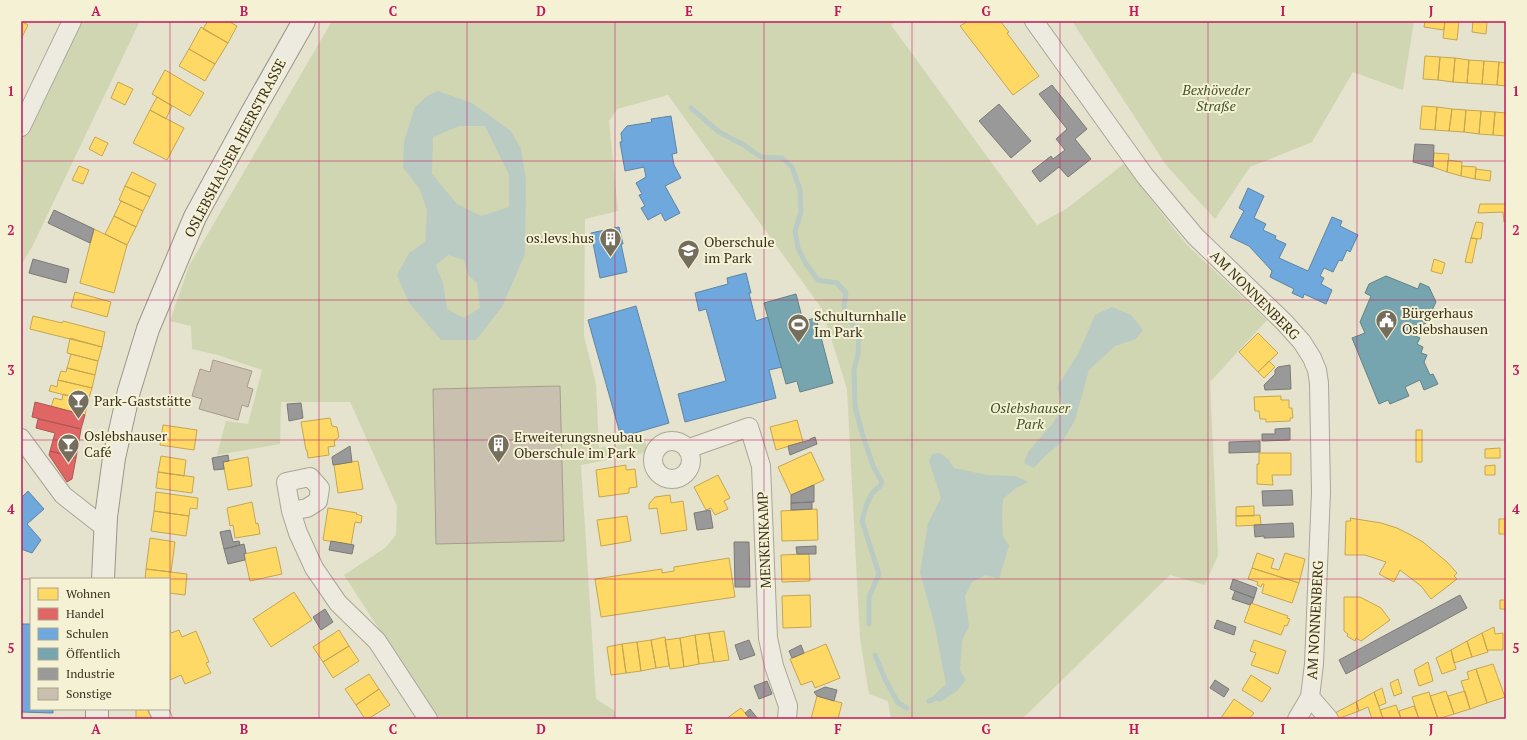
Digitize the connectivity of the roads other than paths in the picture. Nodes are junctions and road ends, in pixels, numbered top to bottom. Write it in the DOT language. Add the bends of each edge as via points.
graph roads {
  1 [pos="72,21"];
  2 [pos="304,21"];
  3 [pos="1034,21"];
  4 [pos="21,127"];
  5 [pos="21,438"];
  6 [pos="687,449"];
  7 [pos="291,510"];
  8 [pos="105,528"];
  9 [pos="103,578"];
  10 [pos="1310,697"];
  11 [pos="158,710"];
  12 [pos="163,719"];
  13 [pos="428,719"];
  14 [pos="787,719"];
  15 [pos="1298,719"];
  16 [pos="1329,719"];
  1 -- 4 [label="street"];
  2 -- 8 [label="main road, OSLEBSHAUSER HEERSTRASSE" via="195,217 148,330 129,391 114,458"];
  3 -- 10 [label="street, AM NONNENBERG" via="1145,176 1195,236 1302,342 1317,370 1321,492 1314,664"];
  5 -- 8 [label="street" via="64,495"];
  6 -- 14 [label="street, MENKENKAMP" via="750,427 761,466 768,638 774,666 788,706"];
  7 -- 13 [label="street" via="314,568 338,603 377,641"];
  8 -- 9 [label="main road, OSLEBSHAUSER HEERSTRASSE"];
  10 -- 15 [label="street"];
  10 -- 16 [label="street"];
  11 -- 12 [label="street"];
}
